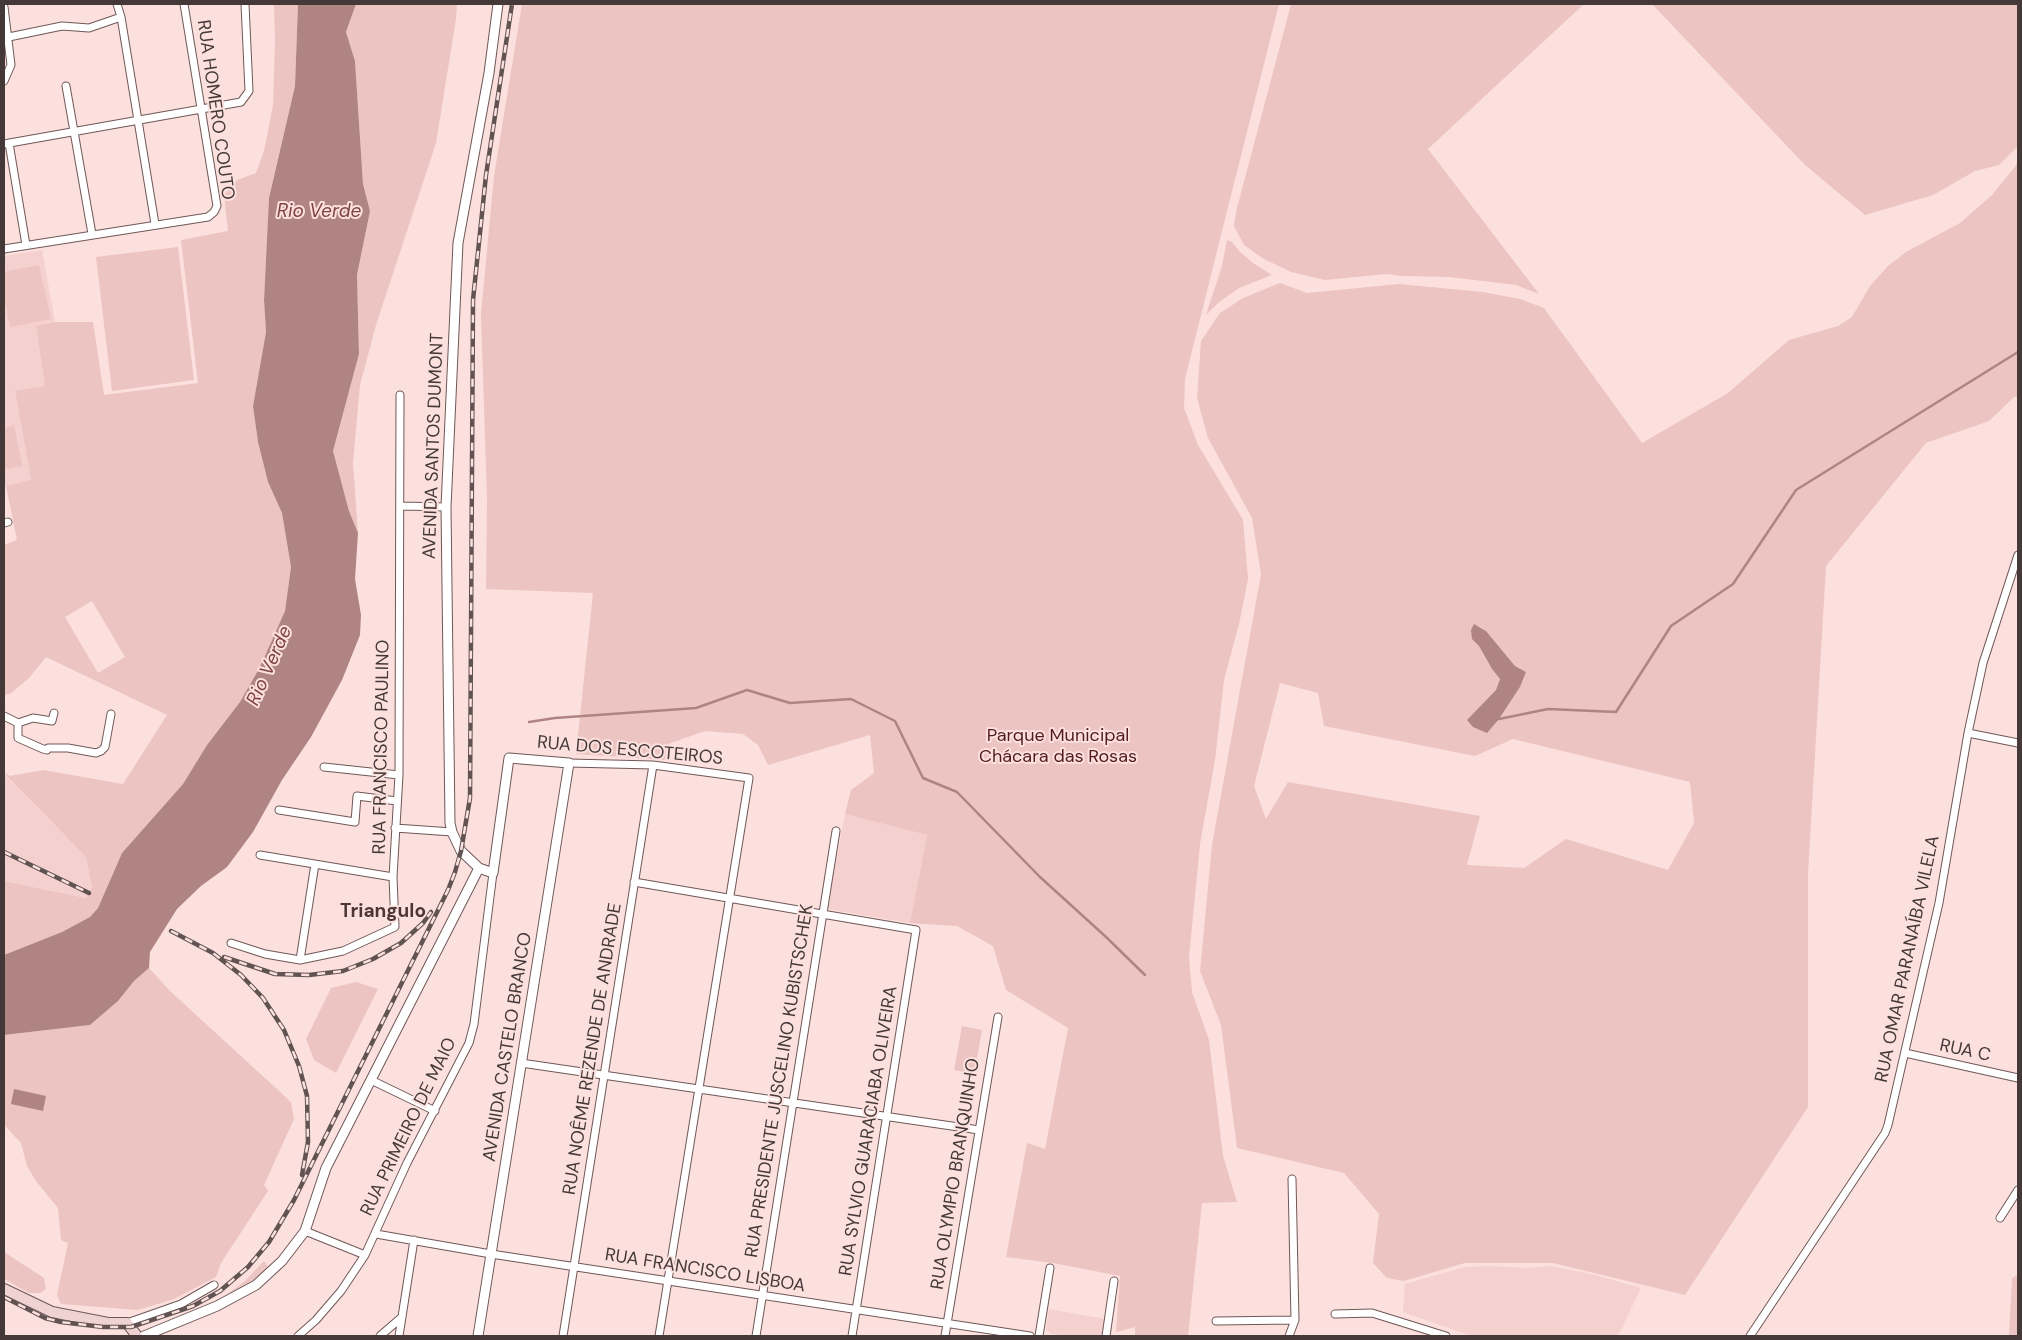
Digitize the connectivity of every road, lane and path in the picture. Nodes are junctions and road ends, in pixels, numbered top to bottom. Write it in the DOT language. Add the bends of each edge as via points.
graph roads {
  1 [pos="116,4"];
  2 [pos="184,4"];
  3 [pos="245,4"];
  4 [pos="498,4"];
  5 [pos="4,7"];
  6 [pos="121,16"];
  7 [pos="6,37"];
  8 [pos="4,81"];
  9 [pos="66,86"];
  10 [pos="201,109"];
  11 [pos="138,120"];
  12 [pos="74,132"];
  13 [pos="6,144"];
  14 [pos="155,224"];
  15 [pos="92,234"];
  16 [pos="26,245"];
  17 [pos="4,249"];
  18 [pos="400,395"];
  19 [pos="401,506"];
  20 [pos="446,507"];
  21 [pos="2018,555"];
  22 [pos="54,713"];
  23 [pos="111,714"];
  24 [pos="4,716"];
  25 [pos="18,723"];
  26 [pos="1968,733"];
  27 [pos="2018,743"];
  28 [pos="509,758"];
  29 [pos="569,762"];
  30 [pos="653,766"];
  31 [pos="324,767"];
  32 [pos="399,776"];
  33 [pos="397,801"];
  34 [pos="279,810"];
  35 [pos="395,828"];
  36 [pos="836,831"];
  37 [pos="452,832"];
  38 [pos="260,855"];
  39 [pos="315,864"];
  40 [pos="479,868"];
  41 [pos="493,873"];
  42 [pos="393,877"];
  43 [pos="634,882"];
  44 [pos="729,898"];
  45 [pos="821,914"];
  46 [pos="231,942"];
  47 [pos="300,960"];
  48 [pos="998,1017"];
  49 [pos="1905,1053"];
  50 [pos="522,1063"];
  51 [pos="604,1076"];
  52 [pos="2018,1078"];
  53 [pos="371,1080"];
  54 [pos="699,1090"];
  55 [pos="792,1103"];
  56 [pos="435,1111"];
  57 [pos="886,1117"];
  58 [pos="978,1130"];
  59 [pos="1292,1179"];
  60 [pos="2018,1190"];
  61 [pos="2000,1218"];
  62 [pos="305,1231"];
  63 [pos="376,1234"];
  64 [pos="414,1240"];
  65 [pos="491,1254"];
  66 [pos="364,1255"];
  67 [pos="574,1266"];
  68 [pos="1050,1268"];
  69 [pos="668,1281"];
  70 [pos="1114,1281"];
  71 [pos="214,1285"];
  72 [pos="4,1289"];
  73 [pos="762,1295"];
  74 [pos="856,1310"];
  75 [pos="1334,1314"];
  76 [pos="402,1317"];
  77 [pos="1295,1320"];
  78 [pos="1216,1321"];
  79 [pos="127,1323"];
  80 [pos="947,1324"];
  81 [pos="137,1336"];
  82 [pos="144,1336"];
  83 [pos="298,1336"];
  84 [pos="381,1336"];
  85 [pos="399,1336"];
  86 [pos="478,1336"];
  87 [pos="563,1336"];
  88 [pos="660,1336"];
  89 [pos="756,1336"];
  90 [pos="852,1336"];
  91 [pos="945,1336"];
  92 [pos="1030,1336"];
  93 [pos="1039,1336"];
  94 [pos="1106,1336"];
  95 [pos="1289,1336"];
  96 [pos="1446,1336"];
  97 [pos="1750,1336"];
  1 -- 6 [label="street"];
  2 -- 10 [label="street, RUA HOMERO COUTO"];
  3 -- 10 [label="street" via="249,92 241,102"];
  4 -- 20 [label="street, AVENIDA SANTOS DUMONT" via="458,243"];
  5 -- 7 [label="street"];
  6 -- 7 [label="street" via="89,28 62,26"];
  6 -- 11 [label="street"];
  7 -- 8 [label="street" via="11,66"];
  9 -- 12 [label="street"];
  10 -- 11 [label="street"];
  10 -- 14 [label="street, RUA HOMERO COUTO" via="217,206 208,217"];
  11 -- 12 [label="street"];
  11 -- 14 [label="street"];
  12 -- 13 [label="street"];
  12 -- 15 [label="street"];
  13 -- 16 [label="street"];
  14 -- 15 [label="street"];
  15 -- 16 [label="street"];
  16 -- 17 [label="street"];
  18 -- 19 [label="street, RUA FRANCISCO PAULINO"];
  19 -- 20 [label="street"];
  19 -- 32 [label="street, RUA FRANCISCO PAULINO"];
  20 -- 37 [label="street, AVENIDA SANTOS DUMONT"];
  21 -- 26 [label="street, RUA OMAR PARANAÍBA VILELA" via="1989,641"];
  22 -- 25 [label="street" via="52,721 33,718"];
  23 -- 25 [label="street" via="105,747 96,753 68,748 43,749 18,738"];
  24 -- 25 [label="street"];
  26 -- 27 [label="street"];
  26 -- 49 [label="street, RUA OMAR PARANAÍBA VILELA" via="1939,903"];
  28 -- 29 [label="street, RUA DOS ESCOTEIROS"];
  28 -- 41 [label="street, RUA PRIMEIRO DE MAIO"];
  29 -- 30 [label="street, RUA DOS ESCOTEIROS"];
  29 -- 50 [label="street, AVENIDA CASTELO BRANCO"];
  30 -- 43 [label="street, RUA NOÊME REZENDE DE ANDRADE"];
  30 -- 44 [label="street, RUA DOS ESCOTEIROS" via="748,778"];
  31 -- 32 [label="street"];
  32 -- 33 [label="street, RUA FRANCISCO PAULINO"];
  33 -- 34 [label="street" via="357,796 355,822"];
  33 -- 35 [label="street, RUA FRANCISCO PAULINO"];
  35 -- 37 [label="street"];
  35 -- 42 [label="street, RUA FRANCISCO PAULINO"];
  36 -- 45 [label="street, RUA PRESIDENTE JUSCELINO KUBISTSCHEK"];
  37 -- 40 [label="street, AVENIDA SANTOS DUMONT" via="461,851"];
  38 -- 39 [label="street"];
  39 -- 42 [label="street"];
  39 -- 47 [label="street"];
  40 -- 41 [label="street, AVENIDA SANTOS DUMONT"];
  40 -- 53 [label="street"];
  41 -- 56 [label="street, RUA PRIMEIRO DE MAIO" via="474,1024 469,1043"];
  42 -- 47 [label="street, RUA FRANCISCO PAULINO" via="395,927 343,951"];
  43 -- 44 [label="street"];
  43 -- 51 [label="street, RUA NOÊME REZENDE DE ANDRADE"];
  44 -- 45 [label="street"];
  44 -- 54 [label="street"];
  45 -- 55 [label="street, RUA PRESIDENTE JUSCELINO KUBISTSCHEK"];
  45 -- 57 [label="street, RUA SYLVIO GUARACIABA OLIVEIRA" via="916,930"];
  46 -- 47 [label="street, RUA FRANCISCO PAULINO" via="265,954"];
  48 -- 58 [label="street, RUA OLYMPIO BRANQUINHO"];
  49 -- 52 [label="street, RUA C"];
  49 -- 97 [label="street, RUA OMAR PARANAÍBA VILELA" via="1885,1133"];
  50 -- 51 [label="street"];
  50 -- 65 [label="street, AVENIDA CASTELO BRANCO"];
  51 -- 54 [label="street"];
  51 -- 67 [label="street, RUA NOÊME REZENDE DE ANDRADE"];
  53 -- 56 [label="street"];
  53 -- 62 [label="street" via="326,1168"];
  54 -- 55 [label="street"];
  54 -- 69 [label="street"];
  55 -- 57 [label="street"];
  55 -- 73 [label="street, RUA PRESIDENTE JUSCELINO KUBISTSCHEK"];
  56 -- 63 [label="street, RUA PRIMEIRO DE MAIO" via="407,1163"];
  57 -- 58 [label="street"];
  57 -- 74 [label="street, RUA SYLVIO GUARACIABA OLIVEIRA"];
  58 -- 80 [label="street, RUA OLYMPIO BRANQUINHO"];
  59 -- 77 [label="street"];
  60 -- 61 [label="street"];
  62 -- 66 [label="street"];
  62 -- 82 [label="street" via="282,1261 256,1285 217,1306"];
  63 -- 64 [label="street, RUA FRANCISCO LISBOA"];
  63 -- 66 [label="street, RUA PRIMEIRO DE MAIO"];
  64 -- 65 [label="street, RUA FRANCISCO LISBOA"];
  64 -- 76 [label="street"];
  65 -- 67 [label="street, RUA FRANCISCO LISBOA"];
  65 -- 86 [label="street, AVENIDA CASTELO BRANCO"];
  66 -- 83 [label="street, RUA PRIMEIRO DE MAIO" via="341,1291"];
  67 -- 69 [label="street, RUA FRANCISCO LISBOA"];
  67 -- 87 [label="street, RUA NOÊME REZENDE DE ANDRADE"];
  68 -- 93 [label="street"];
  69 -- 73 [label="street, RUA FRANCISCO LISBOA"];
  69 -- 88 [label="street"];
  70 -- 94 [label="street"];
  71 -- 79 [label="street" via="181,1304"];
  72 -- 79 [label="main road" via="52,1312 108,1323"];
  73 -- 74 [label="street, RUA FRANCISCO LISBOA"];
  73 -- 89 [label="street, RUA PRESIDENTE JUSCELINO KUBISTSCHEK"];
  74 -- 80 [label="street, RUA FRANCISCO LISBOA"];
  74 -- 90 [label="street, RUA SYLVIO GUARACIABA OLIVEIRA"];
  75 -- 96 [label="street" via="1372,1313"];
  76 -- 84 [label="street"];
  76 -- 85 [label="street"];
  77 -- 78 [label="street"];
  77 -- 95 [label="street"];
  79 -- 81 [label="main road"];
  80 -- 91 [label="street, RUA OLYMPIO BRANQUINHO"];
  80 -- 92 [label="street, RUA FRANCISCO LISBOA"];
}
